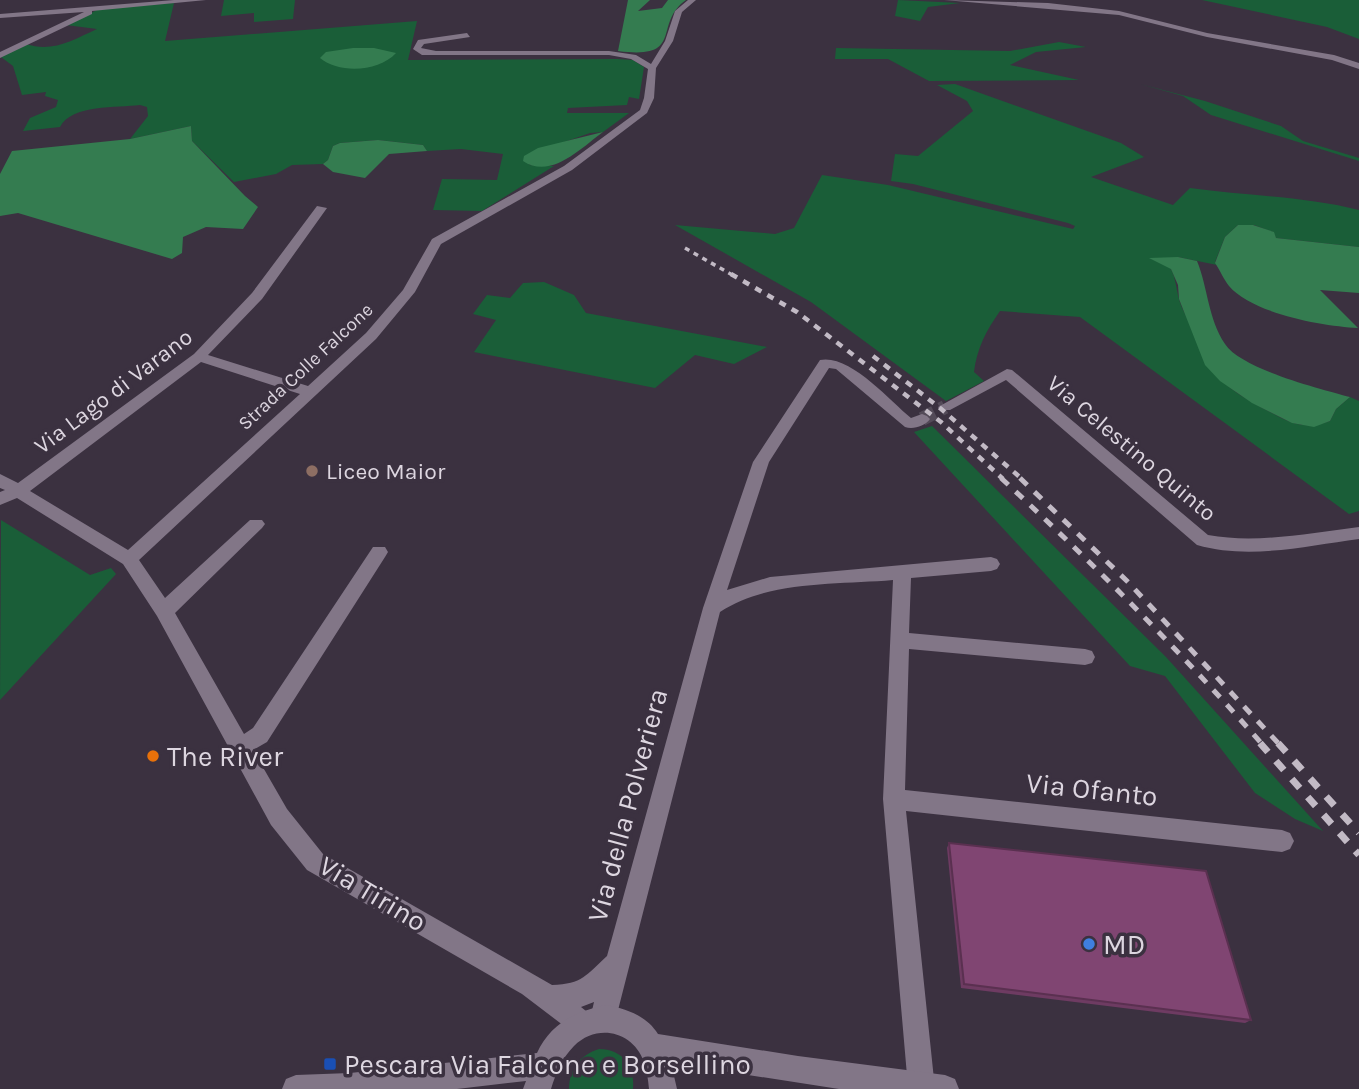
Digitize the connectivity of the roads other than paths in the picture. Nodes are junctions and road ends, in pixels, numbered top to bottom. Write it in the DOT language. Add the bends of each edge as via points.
graph roads {
  1 [pos="106,0"];
  2 [pos="202,0"];
  3 [pos="692,0"];
  4 [pos="948,0"];
  5 [pos="97,8"];
  6 [pos="0,16"];
  7 [pos="467,35"];
  8 [pos="661,51"];
  9 [pos="0,55"];
  10 [pos="632,57"];
  11 [pos="1359,66"];
  12 [pos="652,68"];
  13 [pos="321,208"];
  14 [pos="199,358"];
  15 [pos="274,381"];
  16 [pos="310,392"];
  17 [pos="945,407"];
  18 [pos="291,409"];
  19 [pos="916,421"];
  20 [pos="0,480"];
  21 [pos="19,491"];
  22 [pos="0,499"];
  23 [pos="256,524"];
  24 [pos="1359,533"];
  25 [pos="379,552"];
  26 [pos="129,559"];
  27 [pos="991,564"];
  28 [pos="902,572"];
  29 [pos="712,608"];
  30 [pos="164,611"];
  31 [pos="901,640"];
  32 [pos="1085,657"];
  33 [pos="240,747"];
  34 [pos="894,799"];
  35 [pos="1283,841"];
  36 [pos="618,960"];
  37 [pos="547,998"];
  38 [pos="592,1021"];
  39 [pos="652,1046"];
  40 [pos="540,1077"];
  41 [pos="933,1088"];
  42 [pos="296,1089"];
  43 [pos="663,1089"];
  1 -- 5 [label="street"];
  2 -- 5 [label="street"];
  3 -- 8 [label="street, Strada Colle Falcone" via="679,11"];
  4 -- 11 [label="street" via="1106,11"];
  5 -- 6 [label="street"];
  5 -- 9 [label="street"];
  7 -- 10 [label="street" via="421,42 417,49 436,54 609,53"];
  8 -- 10 [label="street"];
  8 -- 12 [label="street, Strada Colle Falcone"];
  10 -- 12 [label="street"];
  12 -- 16 [label="street, Strada Colle Falcone" via="643,111 568,168 436,242 409,292 371,336"];
  13 -- 14 [label="street, Via Lago di Varano" via="257,296"];
  14 -- 15 [label="street"];
  14 -- 21 [label="street, Via Lago di Varano"];
  15 -- 16 [label="street"];
  15 -- 18 [label="street"];
  16 -- 18 [label="street, Strada Colle Falcone"];
  17 -- 24 [label="street, Via Celestino Quinto" via="1007,373 1203,540 1228,545 1274,544"];
  18 -- 26 [label="street, Strada Colle Falcone"];
  19 -- 29 [label="street, Via della Polveriera" via="840,365 825,363 761,462"];
  20 -- 21 [label="street, Via Tirino"];
  21 -- 22 [label="street, Via Lago di Varano"];
  21 -- 26 [label="street, Via Tirino"];
  23 -- 30 [label="street"];
  25 -- 33 [label="street" via="260,735"];
  26 -- 30 [label="street, Via Tirino"];
  27 -- 28 [label="street"];
  28 -- 29 [label="street" via="770,584 729,597"];
  28 -- 31 [label="street"];
  29 -- 36 [label="street, Via della Polveriera"];
  30 -- 33 [label="street, Via Tirino"];
  31 -- 32 [label="street"];
  31 -- 34 [label="street"];
  33 -- 37 [label="street, Via Tirino" via="279,817 315,862"];
  34 -- 35 [label="street, Via Ofanto"];
  34 -- 41 [label="street"];
  36 -- 37 [label="street" via="597,987 585,994"];
  36 -- 38 [label="street, Via della Polveriera"];
  37 -- 38 [label="street, Via Tirino"];
  38 -- 39 [label="street, Via Tirino" via="621,1021 638,1030"];
  38 -- 40 [label="street" via="565,1033 552,1047"];
  39 -- 41 [label="street"];
  39 -- 43 [label="street"];
  40 -- 42 [label="street"];
}
